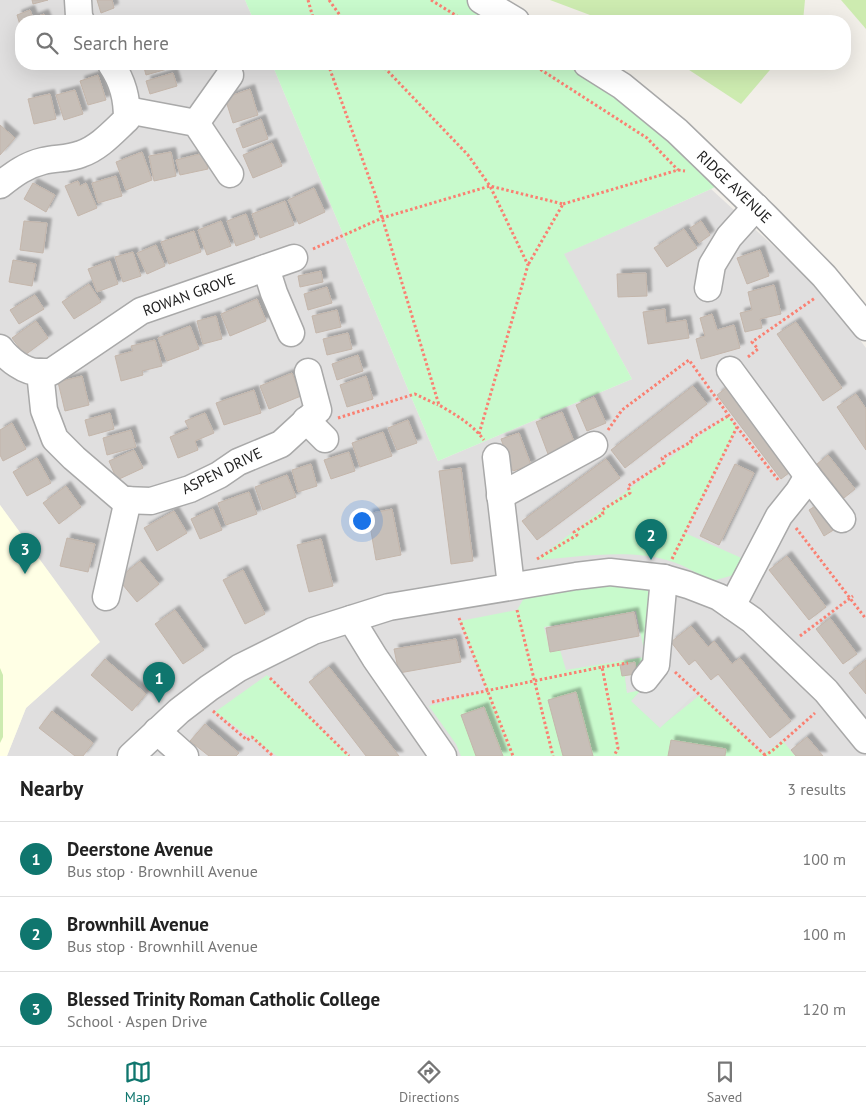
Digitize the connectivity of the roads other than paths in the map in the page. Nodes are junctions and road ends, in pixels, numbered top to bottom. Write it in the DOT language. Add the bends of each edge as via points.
graph roads {
  1 [pos="78,0"];
  2 [pos="481,0"];
  3 [pos="79,15"];
  4 [pos="506,15"];
  5 [pos="115,70"];
  6 [pos="597,70"];
  7 [pos="230,75"];
  8 [pos="127,110"];
  9 [pos="196,124"];
  10 [pos="230,174"];
  11 [pos="0,185"];
  12 [pos="756,208"];
  13 [pos="294,258"];
  14 [pos="266,268"];
  15 [pos="708,288"];
  16 [pos="866,327"];
  17 [pos="291,333"];
  18 [pos="0,348"];
  19 [pos="730,370"];
  20 [pos="40,372"];
  21 [pos="308,372"];
  22 [pos="312,415"];
  23 [pos="325,439"];
  24 [pos="591,447"];
  25 [pos="496,457"];
  26 [pos="804,484"];
  27 [pos="500,496"];
  28 [pos="128,500"];
  29 [pos="842,519"];
  30 [pos="664,578"];
  31 [pos="512,588"];
  32 [pos="106,598"];
  33 [pos="732,606"];
  34 [pos="351,619"];
  35 [pos="645,679"];
  36 [pos="158,731"];
  37 [pos="866,740"];
  38 [pos="132,756"];
  39 [pos="185,756"];
  40 [pos="443,756"];
  1 -- 3 [label="street"];
  2 -- 4 [label="street"];
  5 -- 8 [label="street" via="127,100"];
  6 -- 12 [label="street, RIDGE AVENUE" via="622,86 677,131"];
  7 -- 9 [label="street"];
  8 -- 9 [label="street"];
  8 -- 11 [label="street" via="127,119 83,154 20,169"];
  9 -- 10 [label="street"];
  12 -- 15 [label="street" via="730,237 712,264"];
  12 -- 16 [label="street, RIDGE AVENUE" via="832,286"];
  13 -- 14 [label="street, ROWAN GROVE"];
  14 -- 17 [label="street"];
  14 -- 20 [label="street, ROWAN GROVE" via="141,311 51,372"];
  18 -- 20 [label="street" via="6,356 32,373"];
  19 -- 26 [label="street"];
  20 -- 28 [label="street" via="44,410 55,438 123,500"];
  21 -- 22 [label="street"];
  22 -- 23 [label="street"];
  22 -- 28 [label="street, ASPEN DRIVE" via="281,444 238,462 190,489 151,501"];
  24 -- 27 [label="street"];
  25 -- 27 [label="street"];
  26 -- 29 [label="street"];
  26 -- 33 [label="street" via="779,516"];
  27 -- 31 [label="street"];
  28 -- 32 [label="street"];
  30 -- 31 [label="street" via="610,572"];
  30 -- 33 [label="street" via="718,597"];
  30 -- 35 [label="street" via="656,666"];
  31 -- 34 [label="street" via="389,607"];
  33 -- 37 [label="street" via="783,650 831,698"];
  34 -- 36 [label="street" via="313,631 240,668 198,697"];
  34 -- 40 [label="street"];
  36 -- 38 [label="street"];
  36 -- 39 [label="street"];
}
